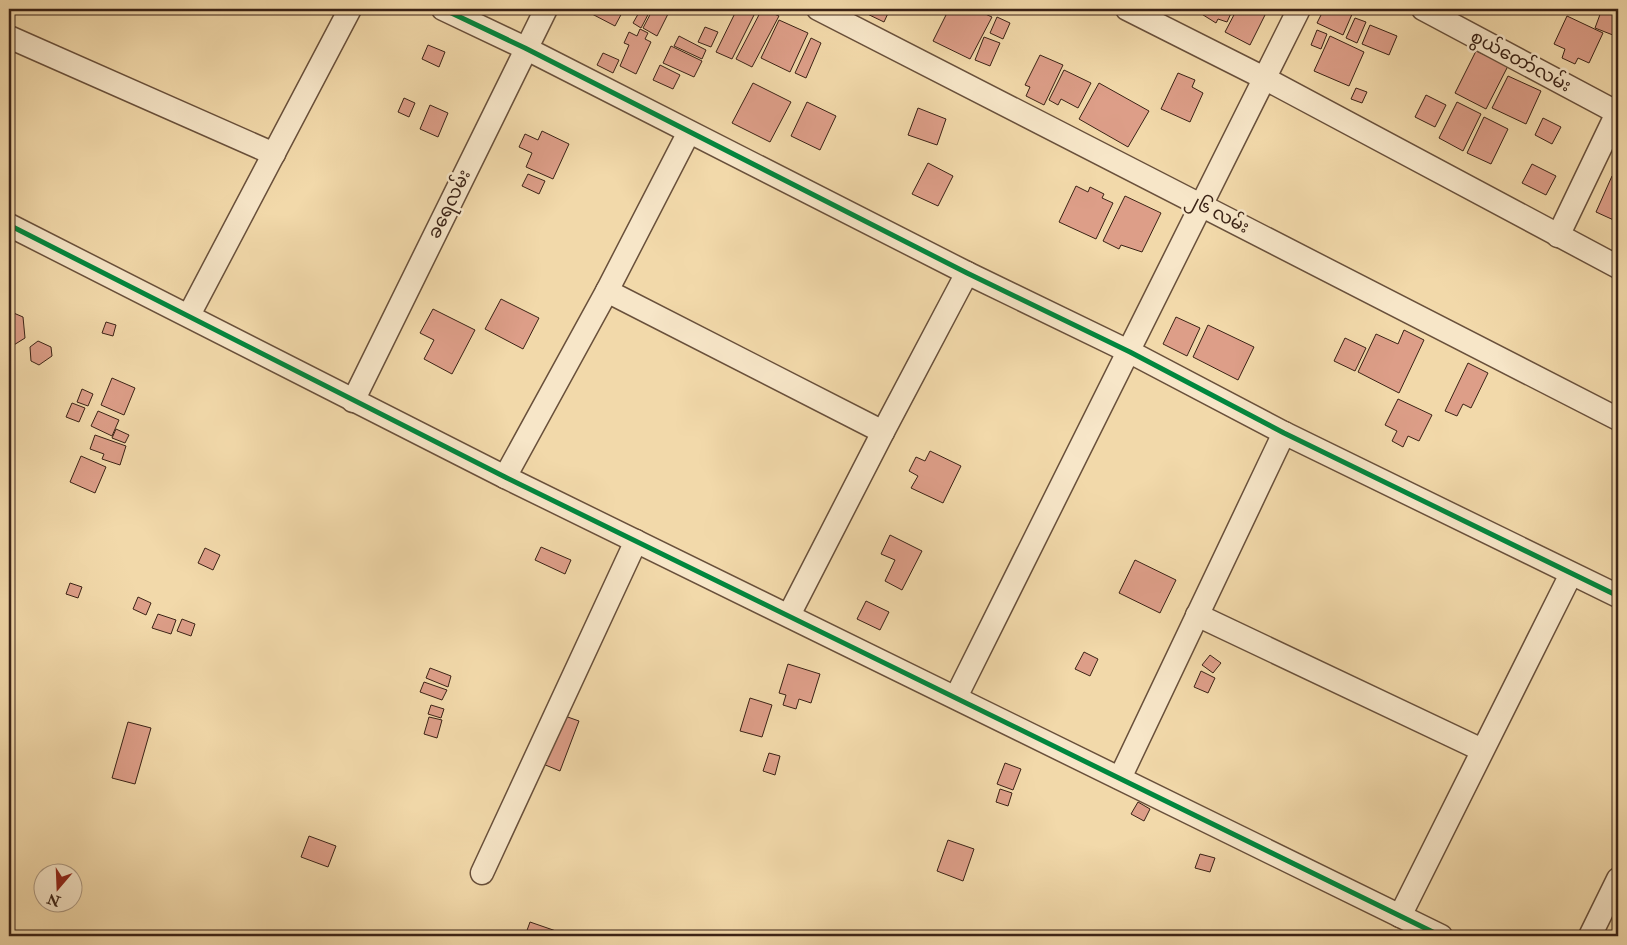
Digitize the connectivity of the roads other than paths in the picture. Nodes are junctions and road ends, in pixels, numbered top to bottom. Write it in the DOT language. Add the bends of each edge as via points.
graph roads {
  1 [pos="350,9"];
  2 [pos="442,9"];
  3 [pos="546,9"];
  4 [pos="818,9"];
  5 [pos="1127,9"];
  6 [pos="1300,9"];
  7 [pos="1423,9"];
  8 [pos="9,37"];
  9 [pos="525,48"];
  10 [pos="1264,78"];
  11 [pos="1618,112"];
  12 [pos="689,132"];
  13 [pos="274,154"];
  14 [pos="1200,204"];
  15 [pos="9,225"];
  16 [pos="1558,236"];
  17 [pos="1618,267"];
  18 [pos="967,273"];
  19 [pos="607,291"];
  20 [pos="189,315"];
  21 [pos="1130,352"];
  22 [pos="353,401"];
  23 [pos="1618,420"];
  24 [pos="882,432"];
  25 [pos="1284,433"];
  26 [pos="505,478"];
  27 [pos="636,541"];
  28 [pos="1572,574"];
  29 [pos="1618,596"];
  30 [pos="789,615"];
  31 [pos="1197,615"];
  32 [pos="956,697"];
  33 [pos="1482,750"];
  34 [pos="1120,778"];
  35 [pos="482,873"];
  36 [pos="1618,878"];
  37 [pos="1400,916"];
  38 [pos="1441,936"];
  39 [pos="1590,936"];
  1 -- 13 [label="street"];
  2 -- 9 [label="street"];
  3 -- 9 [label="street, ခရေလမ်း"];
  4 -- 14 [label="street, ၂၆ လမ်း"];
  5 -- 10 [label="street"];
  6 -- 10 [label="street"];
  7 -- 11 [label="street, စွယ်တော်လမ်း"];
  8 -- 13 [label="street"];
  9 -- 12 [label="street"];
  9 -- 22 [label="street, ခရေလမ်း"];
  10 -- 14 [label="street"];
  10 -- 16 [label="street"];
  11 -- 16 [label="street"];
  12 -- 18 [label="street"];
  12 -- 19 [label="street"];
  13 -- 20 [label="street"];
  14 -- 21 [label="street"];
  14 -- 23 [label="street, ၂၆ လမ်း"];
  15 -- 20 [label="street"];
  16 -- 17 [label="street"];
  18 -- 21 [label="street"];
  18 -- 24 [label="street"];
  19 -- 24 [label="street"];
  19 -- 26 [label="street"];
  20 -- 22 [label="street"];
  21 -- 25 [label="street"];
  21 -- 32 [label="street"];
  22 -- 26 [label="street"];
  24 -- 30 [label="street"];
  25 -- 28 [label="street"];
  25 -- 31 [label="street"];
  26 -- 27 [label="street"];
  27 -- 30 [label="street"];
  27 -- 35 [label="street"];
  28 -- 29 [label="street"];
  28 -- 33 [label="street"];
  30 -- 32 [label="street"];
  31 -- 33 [label="street"];
  31 -- 34 [label="street"];
  32 -- 34 [label="street"];
  33 -- 37 [label="street"];
  34 -- 37 [label="street"];
  36 -- 39 [label="street"];
  37 -- 38 [label="street"];
}
